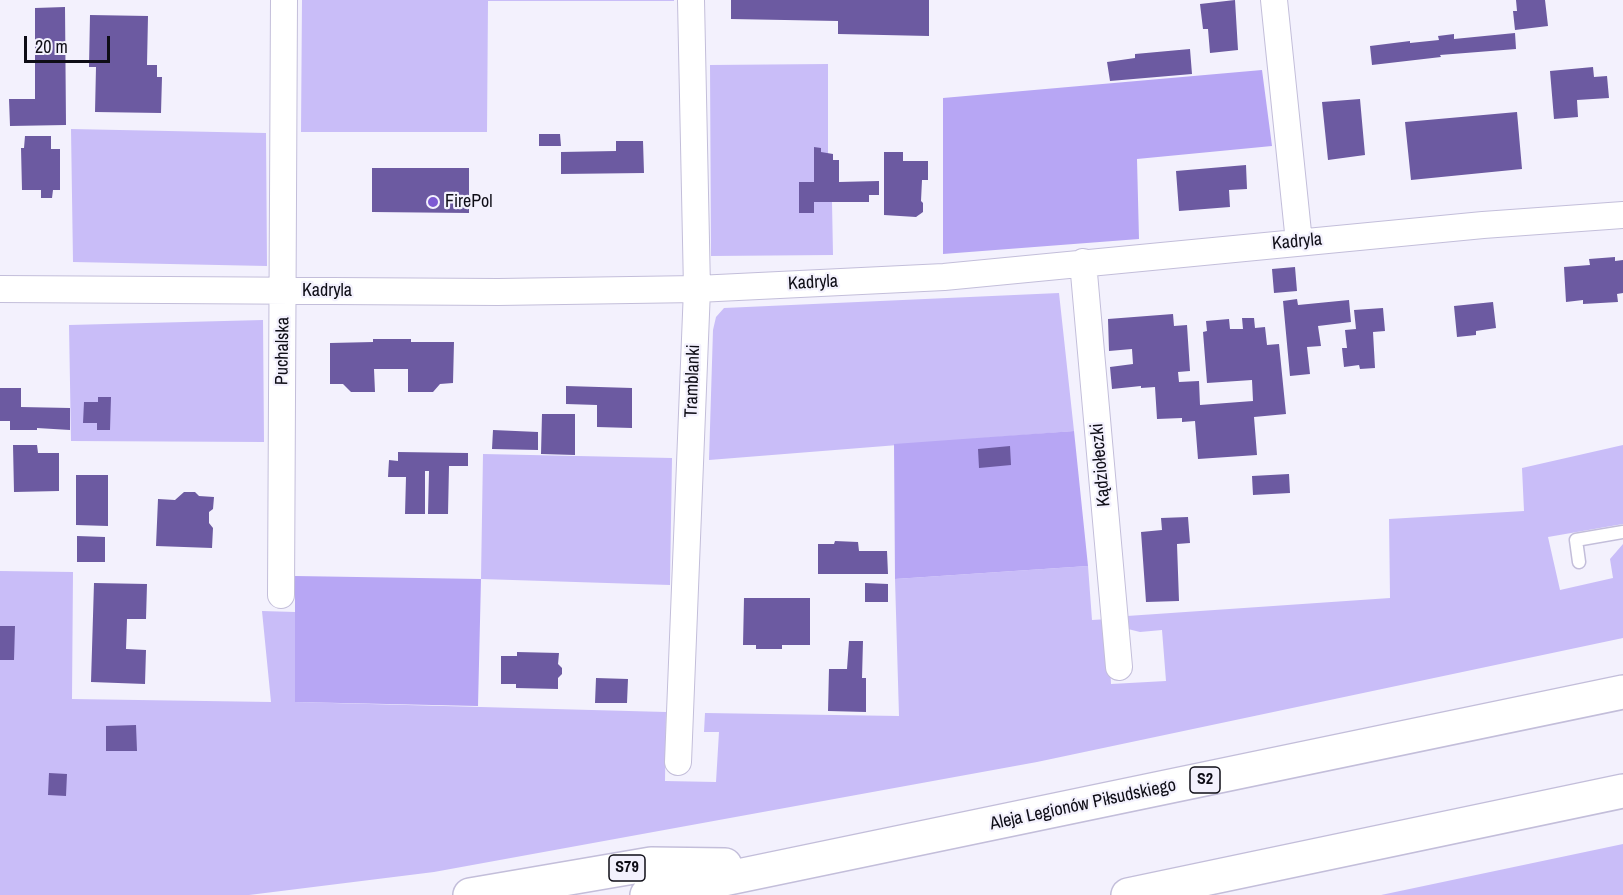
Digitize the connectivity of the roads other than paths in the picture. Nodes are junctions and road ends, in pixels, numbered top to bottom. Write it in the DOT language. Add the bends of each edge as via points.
graph roads {
  1 [pos="284,0"];
  2 [pos="691,0"];
  3 [pos="1274,0"];
  4 [pos="1623,215"];
  5 [pos="1299,242"];
  6 [pos="1083,262"];
  7 [pos="0,289"];
  8 [pos="697,289"];
  9 [pos="283,291"];
  10 [pos="1623,532"];
  11 [pos="1579,562"];
  12 [pos="281,595"];
  13 [pos="1119,667"];
  14 [pos="1623,692"];
  15 [pos="678,762"];
  16 [pos="1623,791"];
  17 [pos="786,866"];
  18 [pos="470,895"];
  19 [pos="647,895"];
  20 [pos="1128,895"];
  1 -- 9 [label="street, Puchalska"];
  2 -- 8 [label="street, Tramblanki"];
  3 -- 5 [label="street"];
  4 -- 5 [label="street, Kadryla"];
  5 -- 6 [label="street, Kadryla"];
  6 -- 8 [label="street, Kadryla" via="944,277"];
  6 -- 13 [label="street, Kądziołeczki"];
  7 -- 9 [label="street, Kadryla"];
  8 -- 9 [label="street, Kadryla"];
  8 -- 15 [label="street, Tramblanki"];
  9 -- 12 [label="street, Puchalska"];
  10 -- 11 [label="lane" via="1576,540"];
  14 -- 17 [label="highway, Aleja Legionów Piłsudskiego / S2"];
  16 -- 20 [label="highway"];
  17 -- 18 [label="highway, S79" via="651,864"];
  17 -- 19 [label="highway, Aleja Legionów Piłsudskiego / S2"];
}
